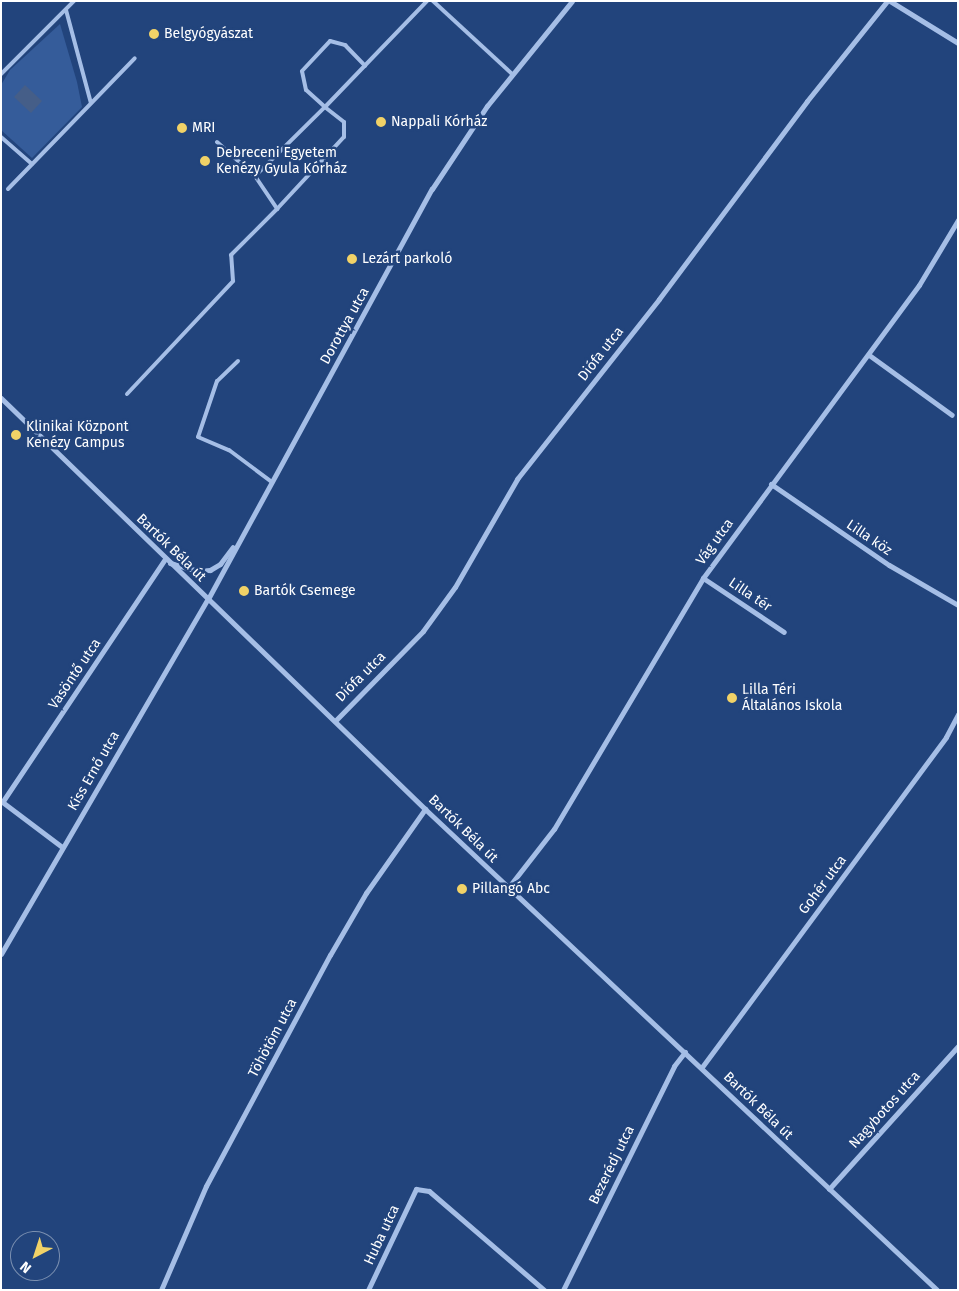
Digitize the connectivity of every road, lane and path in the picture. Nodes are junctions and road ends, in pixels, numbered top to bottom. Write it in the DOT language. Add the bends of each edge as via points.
graph roads {
  1 [pos="74,1"];
  2 [pos="427,1"];
  3 [pos="434,1"];
  4 [pos="572,1"];
  5 [pos="888,1"];
  6 [pos="66,10"];
  7 [pos="958,43"];
  8 [pos="135,58"];
  9 [pos="365,66"];
  10 [pos="2,71"];
  11 [pos="512,74"];
  12 [pos="90,103"];
  13 [pos="325,107"];
  14 [pos="1,137"];
  15 [pos="217,142"];
  16 [pos="32,164"];
  17 [pos="256,176"];
  18 [pos="8,189"];
  19 [pos="277,209"];
  20 [pos="958,220"];
  21 [pos="868,355"];
  22 [pos="238,361"];
  23 [pos="128,394"];
  24 [pos="1,398"];
  25 [pos="952,414"];
  26 [pos="272,482"];
  27 [pos="771,484"];
  28 [pos="241,537"];
  29 [pos="166,560"];
  30 [pos="703,578"];
  31 [pos="208,600"];
  32 [pos="958,605"];
  33 [pos="784,632"];
  34 [pos="958,714"];
  35 [pos="335,721"];
  36 [pos="2,801"];
  37 [pos="425,809"];
  38 [pos="62,847"];
  39 [pos="508,888"];
  40 [pos="1,954"];
  41 [pos="958,1046"];
  42 [pos="685,1052"];
  43 [pos="702,1067"];
  44 [pos="829,1189"];
  45 [pos="161,1290"];
  46 [pos="368,1290"];
  47 [pos="544,1290"];
  48 [pos="563,1290"];
  49 [pos="937,1290"];
  1 -- 6 [label="lane"];
  2 -- 9 [label="lane"];
  3 -- 11 [label="lane"];
  4 -- 11 [label="street, Dorottya utca"];
  5 -- 7 [label="street"];
  5 -- 35 [label="street, Diófa utca" via="806,101 659,299 517,478 455,587 423,631"];
  6 -- 10 [label="lane"];
  6 -- 12 [label="lane"];
  8 -- 12 [label="lane"];
  9 -- 13 [label="lane"];
  9 -- 13 [label="lane" via="344,45 330,41 302,71 306,90"];
  11 -- 26 [label="street, Dorottya utca" via="432,189"];
  12 -- 16 [label="lane"];
  13 -- 17 [label="lane"];
  13 -- 19 [label="lane" via="344,122 344,137"];
  14 -- 16 [label="lane"];
  15 -- 17 [label="lane"];
  16 -- 18 [label="lane"];
  17 -- 19 [label="lane"];
  19 -- 23 [label="lane" via="231,255 234,281"];
  20 -- 21 [label="street, Vág utca" via="919,285"];
  21 -- 25 [label="street"];
  21 -- 27 [label="street, Vág utca"];
  22 -- 26 [label="lane" via="216,380 198,437 229,450"];
  24 -- 29 [label="street, Bartók Béla út"];
  26 -- 28 [label="street, Dorottya utca"];
  27 -- 30 [label="street, Vág utca"];
  27 -- 32 [label="street, Lilla köz" via="890,565"];
  28 -- 29 [label="street" via="220,564 210,570 198,571"];
  28 -- 31 [label="street, Dorottya utca"];
  29 -- 31 [label="street, Bartók Béla út"];
  29 -- 36 [label="street, Vasöntő utca"];
  30 -- 33 [label="street, Lilla tér"];
  30 -- 39 [label="street, Vág utca" via="554,829"];
  31 -- 35 [label="street, Bartók Béla út"];
  31 -- 38 [label="street, Kiss Ernő utca"];
  34 -- 43 [label="street, Gohér utca" via="946,737"];
  35 -- 37 [label="street, Bartók Béla út"];
  36 -- 38 [label="street"];
  37 -- 39 [label="street, Bartók Béla út"];
  37 -- 45 [label="street, Töhötöm utca" via="366,893 330,955 206,1186"];
  38 -- 40 [label="street, Kiss Ernő utca"];
  39 -- 42 [label="street, Bartók Béla út"];
  41 -- 44 [label="street, Nagybotos utca"];
  42 -- 43 [label="street, Bartók Béla út"];
  42 -- 48 [label="street, Bezerédj utca" via="674,1066"];
  43 -- 44 [label="street, Bartók Béla út"];
  44 -- 49 [label="street, Bartók Béla út"];
  46 -- 47 [label="street, Huba utca" via="416,1190 429,1191"];
}
